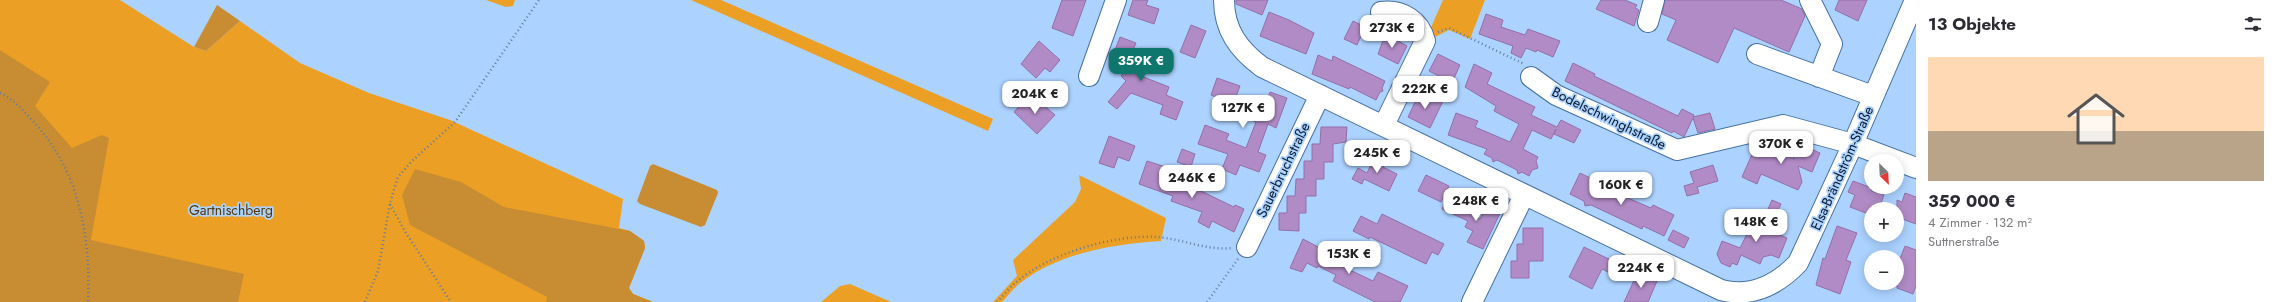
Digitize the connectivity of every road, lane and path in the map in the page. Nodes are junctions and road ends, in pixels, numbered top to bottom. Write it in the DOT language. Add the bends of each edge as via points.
graph roads {
  1 [pos="539,0"];
  2 [pos="1116,0"];
  3 [pos="1224,0"];
  4 [pos="1654,0"];
  5 [pos="1810,0"];
  6 [pos="1915,0"];
  7 [pos="1381,12"];
  8 [pos="1648,22"];
  9 [pos="1424,36"];
  10 [pos="1757,54"];
  11 [pos="1089,76"];
  12 [pos="1530,77"];
  13 [pos="1819,77"];
  14 [pos="0,93"];
  15 [pos="1320,94"];
  16 [pos="1873,96"];
  17 [pos="1384,125"];
  18 [pos="1853,144"];
  19 [pos="1916,168"];
  20 [pos="1524,195"];
  21 [pos="390,203"];
  22 [pos="1247,247"];
  23 [pos="1731,297"];
  24 [pos="88,302"];
  25 [pos="365,302"];
  26 [pos="451,302"];
  27 [pos="997,302"];
  28 [pos="1207,302"];
  29 [pos="1472,302"];
  1 -- 21 [label="path" via="455,122 412,160 398,177"];
  2 -- 11 [label="street"];
  3 -- 15 [label="street, Elsa-Brändström-Straße" via="1228,25 1236,43 1247,56 1262,67"];
  4 -- 8 [label="street"];
  5 -- 13 [label="street" via="1832,44"];
  6 -- 16 [label="street, Elsa-Brändström-Straße"];
  7 -- 9 [label="street" via="1391,10 1414,21 1422,29"];
  9 -- 12 [label="path" via="1449,28 1523,62"];
  9 -- 17 [label="street" via="1425,41"];
  10 -- 13 [label="street"];
  12 -- 18 [label="street, Bodelschwinghstraße" via="1556,95 1677,150 1782,124"];
  13 -- 16 [label="street"];
  14 -- 24 [label="path" via="11,98 38,127 61,158 74,183 83,226 89,277"];
  15 -- 17 [label="street, Elsa-Brändström-Straße"];
  15 -- 22 [label="street, Sauerbruchstraße"];
  16 -- 18 [label="street, Elsa-Brändström-Straße"];
  17 -- 20 [label="street, Elsa-Brändström-Straße"];
  18 -- 19 [label="street, Bodelschwinghstraße"];
  18 -- 23 [label="street, Elsa-Brändström-Straße" via="1798,263 1774,283"];
  20 -- 23 [label="street, Elsa-Brändström-Straße"];
  20 -- 29 [label="street"];
  21 -- 25 [label="path" via="378,271"];
  21 -- 26 [label="path" via="406,233"];
  22 -- 27 [label="path" via="1221,250 1158,237 1126,238 1074,252 1030,272"];
  22 -- 28 [label="path"];
}
